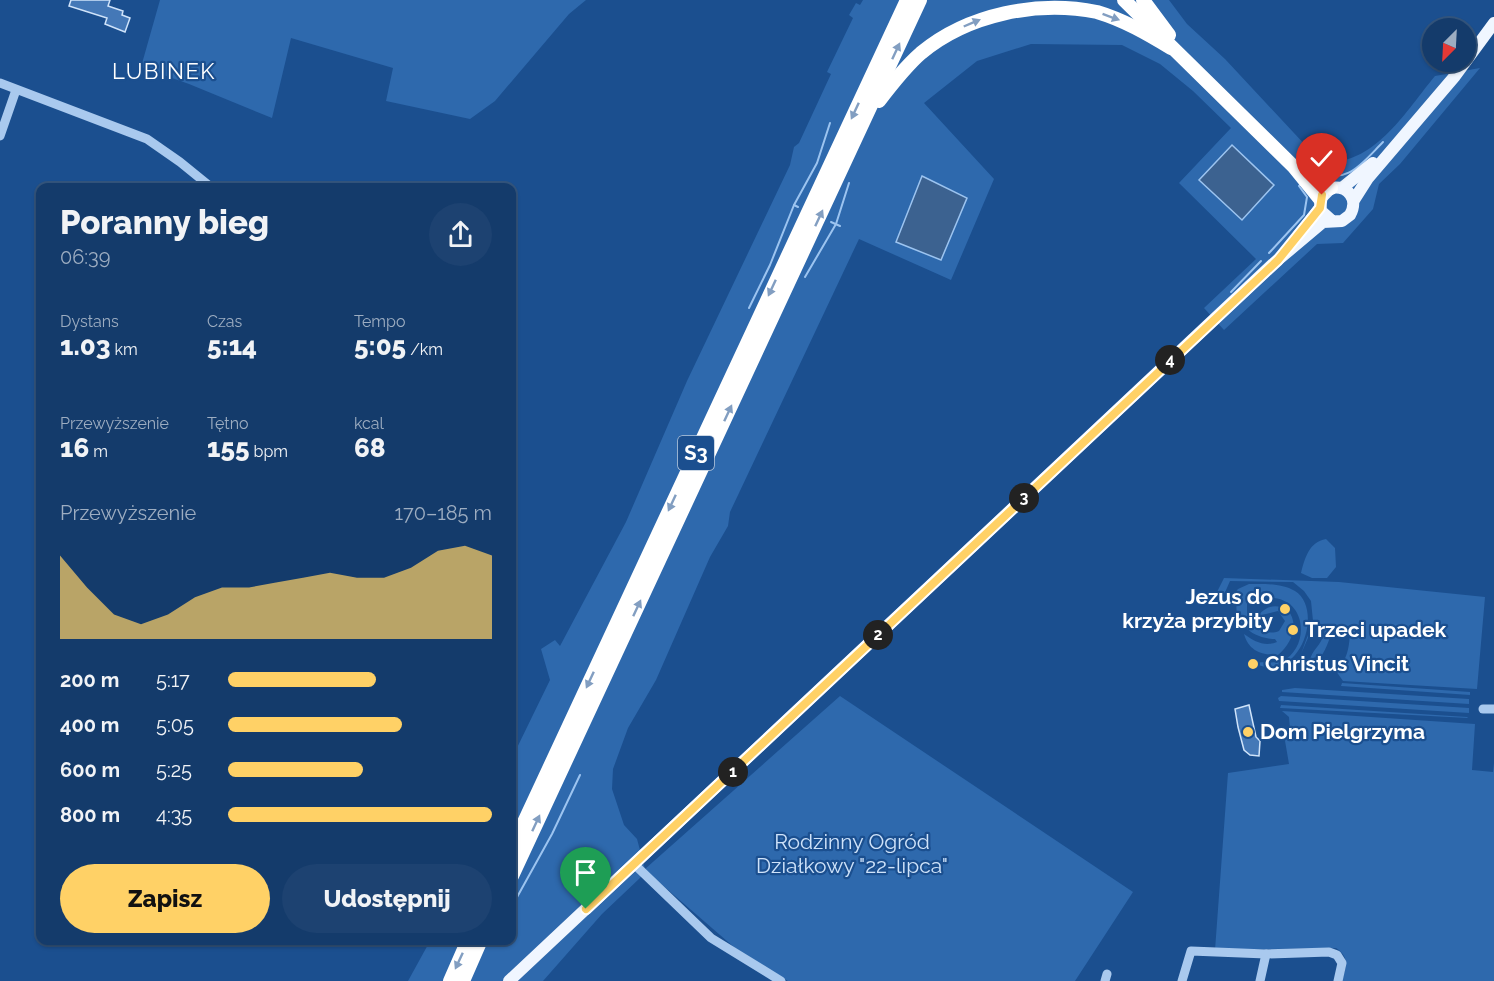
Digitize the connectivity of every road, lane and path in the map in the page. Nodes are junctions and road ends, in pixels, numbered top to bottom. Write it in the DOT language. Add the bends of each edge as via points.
graph roads {
  1 [pos="907,0"];
  2 [pos="920,0"];
  3 [pos="1124,0"];
  4 [pos="1134,0"];
  5 [pos="1143,0"];
  6 [pos="1494,23"];
  7 [pos="1170,41"];
  8 [pos="0,83"];
  9 [pos="16,90"];
  10 [pos="863,123"];
  11 [pos="1409,130"];
  12 [pos="0,136"];
  13 [pos="205,183"];
  14 [pos="1337,188"];
  15 [pos="1354,200"];
  16 [pos="1320,204"];
  17 [pos="1331,220"];
  18 [pos="1278,260"];
  19 [pos="1483,709"];
  20 [pos="1494,709"];
  21 [pos="516,839"];
  22 [pos="634,864"];
  23 [pos="516,867"];
  24 [pos="466,945"];
  25 [pos="480,945"];
  26 [pos="1266,954"];
  27 [pos="450,981"];
  28 [pos="463,981"];
  29 [pos="509,981"];
  30 [pos="781,981"];
  31 [pos="1182,981"];
  32 [pos="1260,981"];
  33 [pos="1338,981"];
  1 -- 21 [label="highway, S3, one-way"];
  10 -- 2 [label="highway, S3, one-way"];
  3 -- 7 [label="highway"];
  4 -- 7 [label="highway"];
  5 -- 7 [label="highway"];
  6 -- 11 [label="main road"];
  10 -- 7 [label="highway, one-way" via="923,51 965,26 1012,10 1044,7 1097,12"];
  7 -- 14 [label="highway" via="1311,175"];
  7 -- 16 [label="highway" via="1280,153"];
  8 -- 9 [label="street"];
  9 -- 12 [label="street"];
  9 -- 13 [label="street" via="147,139"];
  23 -- 10 [label="highway, S3, one-way"];
  11 -- 14 [label="main road" via="1351,183"];
  11 -- 15 [label="main road" via="1358,190"];
  14 -- 15 [label="main road"];
  14 -- 16 [label="main road"];
  15 -- 17 [label="main road" via="1347,218"];
  16 -- 17 [label="main road" via="1323,214"];
  16 -- 18 [label="main road"];
  17 -- 18 [label="main road" via="1323,222"];
  18 -- 22 [label="main road"];
  19 -- 20 [label="street"];
  22 -- 29 [label="main road"];
  22 -- 30 [label="street" via="711,938"];
  24 -- 27 [label="highway, one-way"];
  25 -- 28 [label="highway"];
  26 -- 31 [label="street" via="1191,951"];
  26 -- 32 [label="street"];
  26 -- 33 [label="street" via="1337,955 1342,963"];
}
